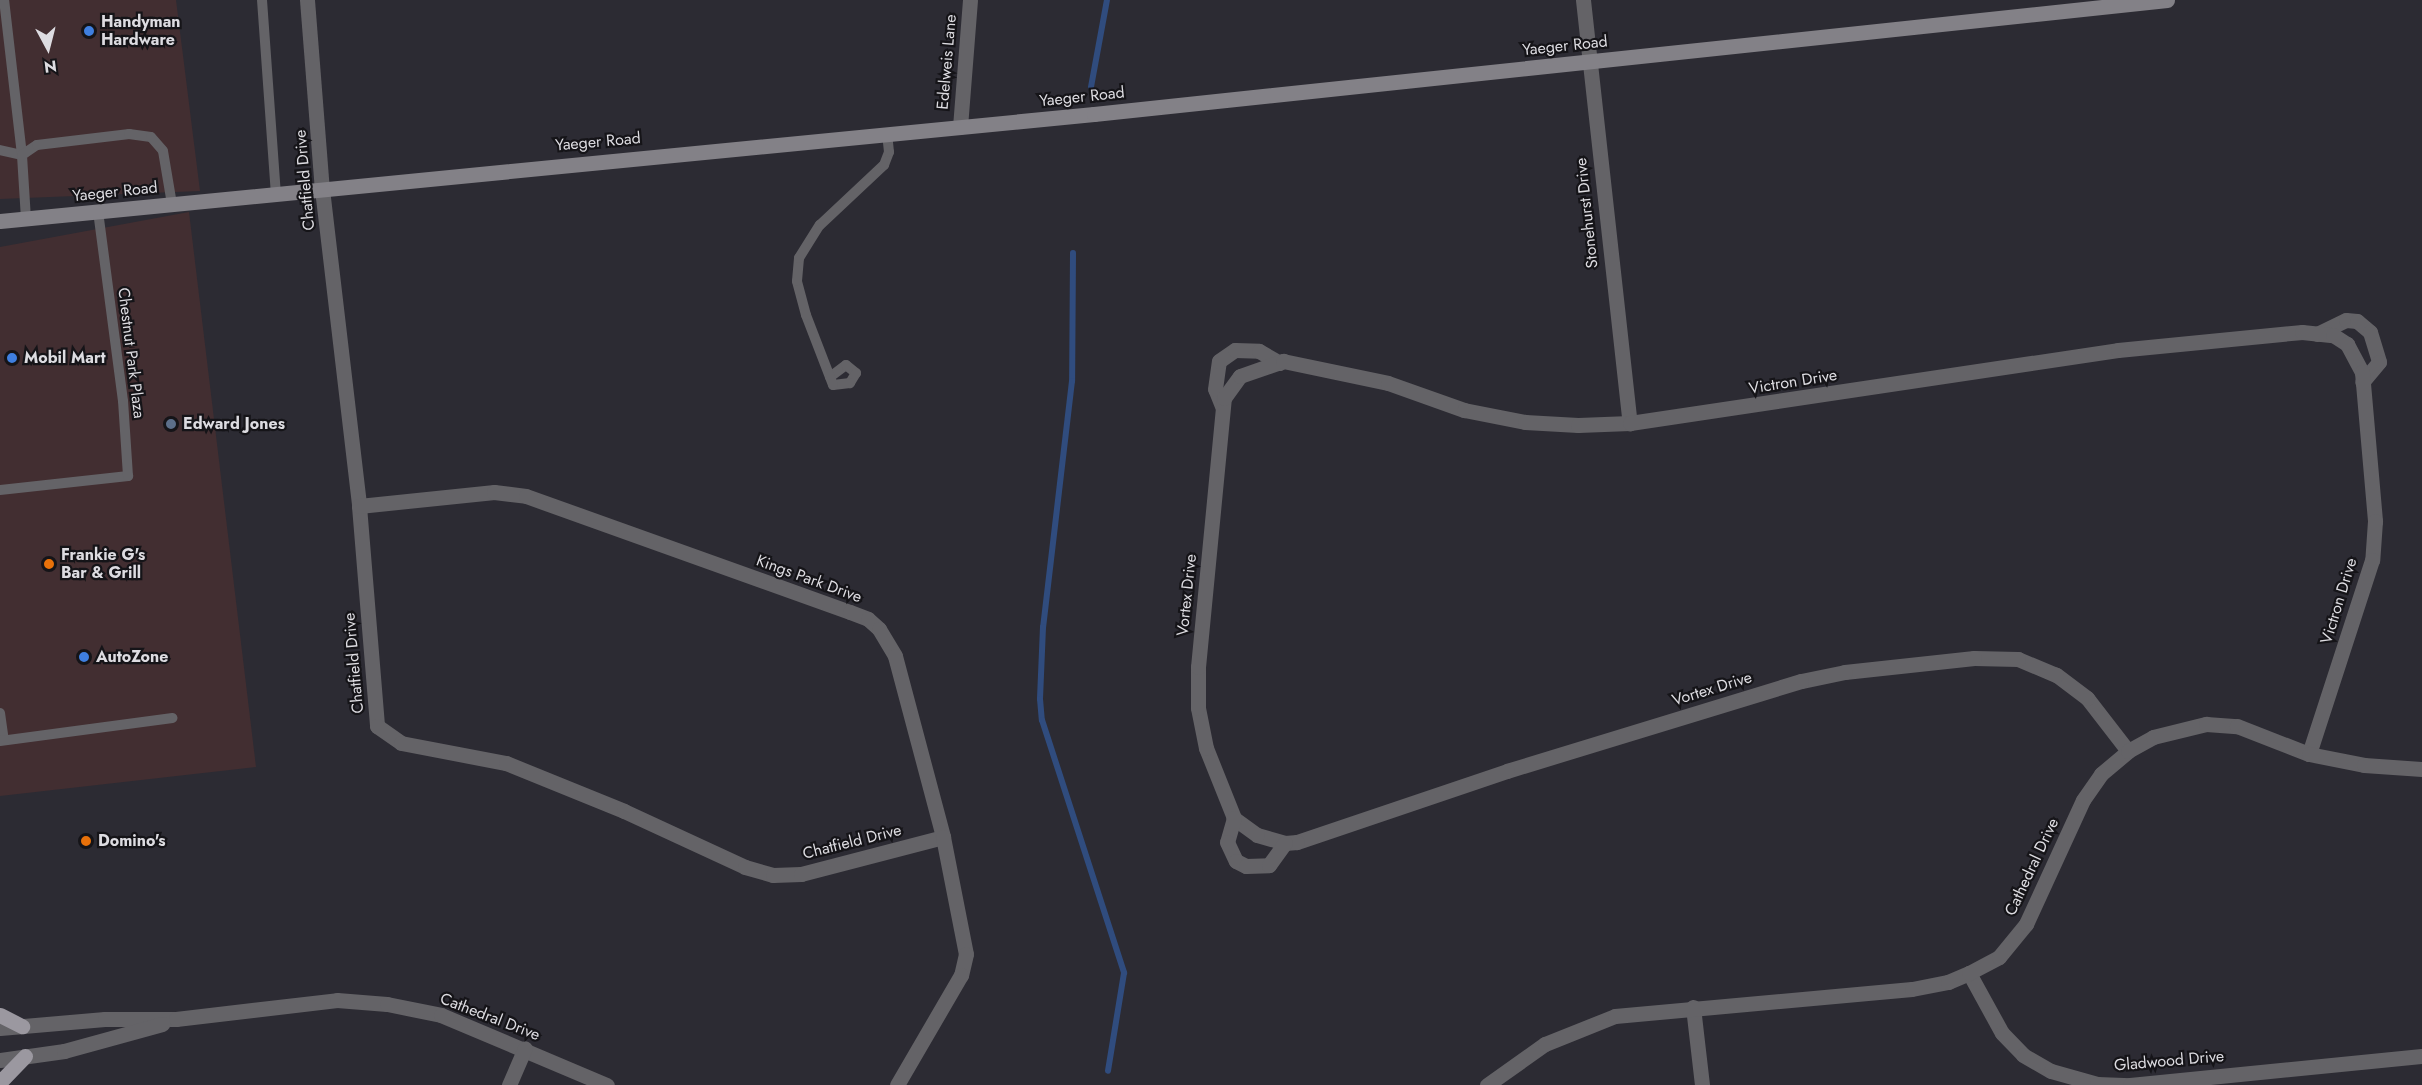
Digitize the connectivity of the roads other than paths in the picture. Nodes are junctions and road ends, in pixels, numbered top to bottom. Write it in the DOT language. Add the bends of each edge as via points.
graph roads {
  1 [pos="4,0"];
  2 [pos="262,0"];
  3 [pos="307,0"];
  4 [pos="970,0"];
  5 [pos="1583,0"];
  6 [pos="2167,0"];
  7 [pos="1590,62"];
  8 [pos="960,127"];
  9 [pos="887,133"];
  10 [pos="0,150"];
  11 [pos="22,155"];
  12 [pos="322,189"];
  13 [pos="276,194"];
  14 [pos="172,204"];
  15 [pos="98,212"];
  16 [pos="26,219"];
  17 [pos="0,221"];
  18 [pos="2317,334"];
  19 [pos="1280,363"];
  20 [pos="1240,376"];
  21 [pos="830,377"];
  22 [pos="2362,382"];
  23 [pos="1222,406"];
  24 [pos="1630,423"];
  25 [pos="0,490"];
  26 [pos="359,506"];
  27 [pos="0,712"];
  28 [pos="172,718"];
  29 [pos="2,741"];
  30 [pos="2128,751"];
  31 [pos="2309,754"];
  32 [pos="2422,769"];
  33 [pos="1234,818"];
  34 [pos="943,837"];
  35 [pos="1285,843"];
  36 [pos="1969,973"];
  37 [pos="1693,1007"];
  38 [pos="0,1015"];
  39 [pos="176,1019"];
  40 [pos="22,1026"];
  41 [pos="0,1028"];
  42 [pos="525,1048"];
  43 [pos="25,1056"];
  44 [pos="2422,1056"];
  45 [pos="0,1060"];
  46 [pos="0,1082"];
  47 [pos="509,1085"];
  48 [pos="607,1085"];
  49 [pos="897,1085"];
  50 [pos="1487,1085"];
  51 [pos="1702,1085"];
  1 -- 11 [label="lane"];
  2 -- 13 [label="lane"];
  3 -- 12 [label="street, Chatfield Drive"];
  4 -- 8 [label="street, Edelweis Lane"];
  5 -- 7 [label="street, Stonehurst Drive"];
  6 -- 7 [label="street, Yaeger Road"];
  7 -- 8 [label="street, Yaeger Road"];
  7 -- 24 [label="street, Stonehurst Drive"];
  8 -- 9 [label="street, Yaeger Road"];
  9 -- 12 [label="street, Yaeger Road"];
  9 -- 21 [label="lane" via="889,152 884,165 820,225 799,258 797,281"];
  10 -- 11 [label="lane"];
  11 -- 14 [label="lane" via="37,145 129,134 151,137 163,150"];
  11 -- 16 [label="lane"];
  12 -- 13 [label="street, Yaeger Road"];
  12 -- 26 [label="street, Chatfield Drive"];
  13 -- 14 [label="street, Yaeger Road"];
  14 -- 15 [label="street, Yaeger Road"];
  15 -- 16 [label="street, Yaeger Road"];
  15 -- 25 [label="lane, Chestnut Park Plaza" via="123,401 128,476"];
  16 -- 17 [label="street, Yaeger Road"];
  18 -- 22 [label="street, Victron Drive" via="2332,335 2347,344 2356,356"];
  18 -- 22 [label="street, Victron Drive" via="2346,320 2357,321 2370,332 2379,362"];
  18 -- 24 [label="street, Victron Drive" via="2118,350"];
  19 -- 20 [label="street, Victron Drive"];
  19 -- 23 [label="street, Victron Drive" via="1259,351 1235,351 1219,361 1215,389"];
  19 -- 24 [label="street, Victron Drive" via="1388,383 1464,410 1525,422"];
  20 -- 23 [label="street, Vortex Drive"];
  22 -- 31 [label="street, Victron Drive" via="2375,521 2372,560"];
  23 -- 33 [label="street, Vortex Drive" via="1198,667 1198,708 1206,748"];
  26 -- 34 [label="street, Kings Park Drive" via="494,492 526,496 868,619 895,656"];
  26 -- 34 [label="street, Chatfield Drive" via="377,726 385,735 400,743 506,763 624,811 745,867 773,875 801,874"];
  27 -- 29 [label="lane"];
  28 -- 29 [label="lane"];
  30 -- 31 [label="street, Cathedral Drive" via="2153,738 2206,724 2237,726"];
  30 -- 35 [label="street, Vortex Drive" via="2087,698 2056,675 2018,659 1974,658 1857,670 1801,681 1507,771 1364,822"];
  30 -- 36 [label="street, Cathedral Drive" via="2101,774 2082,800 2026,924 2014,942 1999,957"];
  31 -- 32 [label="street, Cathedral Drive" via="2364,765"];
  33 -- 35 [label="street" via="1257,835"];
  33 -- 35 [label="street" via="1227,842 1236,861 1246,866 1269,865"];
  34 -- 49 [label="street, Kings Park Drive" via="966,954 961,975"];
  36 -- 37 [label="street, Cathedral Drive" via="1921,988"];
  36 -- 44 [label="street, Gladwood Drive" via="2002,1033 2023,1055 2051,1071 2097,1084 2130,1085"];
  37 -- 50 [label="street, Cathedral Drive" via="1615,1016 1578,1028 1545,1044"];
  37 -- 51 [label="street"];
  38 -- 40 [label="main road"];
  39 -- 40 [label="street, Cathedral Drive" via="105,1019"];
  39 -- 42 [label="street, Cathedral Drive" via="336,1000 387,1004 441,1015"];
  39 -- 43 [label="street, Cathedral Drive" via="64,1051"];
  40 -- 41 [label="street, Cathedral Drive"];
  42 -- 47 [label="street"];
  42 -- 48 [label="street, Cathedral Drive"];
  43 -- 45 [label="street, Cathedral Drive"];
  43 -- 46 [label="main road"];
}
